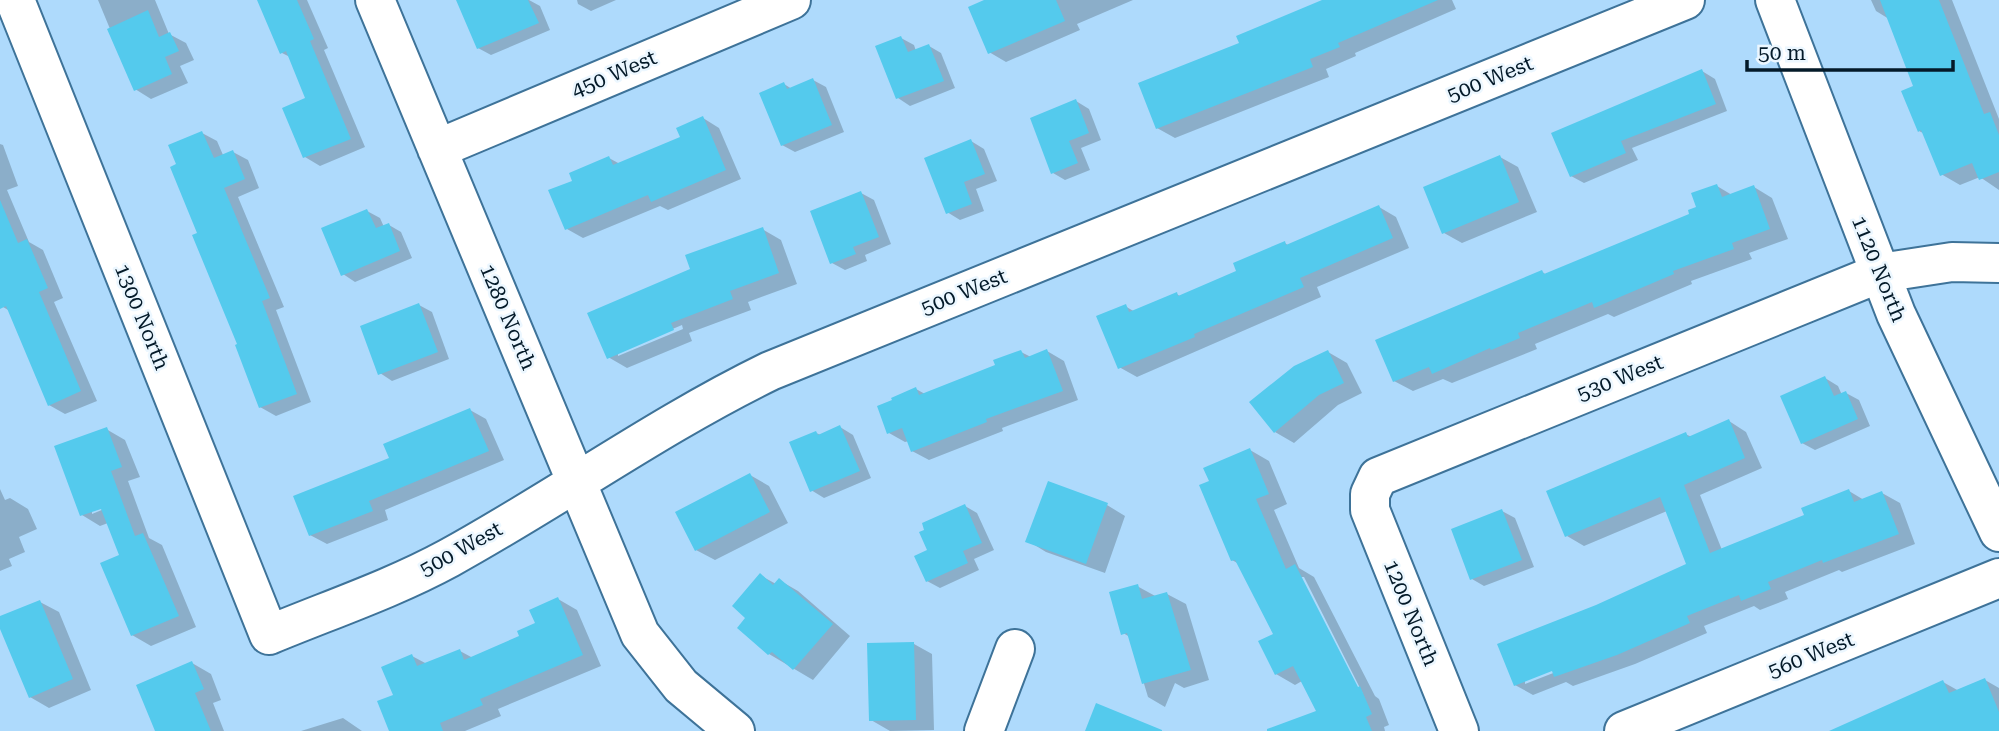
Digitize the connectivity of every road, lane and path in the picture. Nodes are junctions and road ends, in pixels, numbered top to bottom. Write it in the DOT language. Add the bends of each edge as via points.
graph roads {
  1 [pos="15,0"];
  2 [pos="375,0"];
  3 [pos="791,0"];
  4 [pos="1685,0"];
  5 [pos="1775,0"];
  6 [pos="437,149"];
  7 [pos="1999,263"];
  8 [pos="1880,273"];
  9 [pos="576,481"];
  10 [pos="1370,494"];
  11 [pos="1999,532"];
  12 [pos="1999,578"];
  13 [pos="269,635"];
  14 [pos="1016,649"];
  15 [pos="735,731"];
  16 [pos="984,731"];
  17 [pos="1459,731"];
  18 [pos="1624,731"];
  1 -- 13 [label="street, 1300 North"];
  2 -- 6 [label="street, 1280 North"];
  3 -- 6 [label="street, 450 West"];
  4 -- 9 [label="street, 500 West" via="770,371"];
  5 -- 8 [label="street, 1120 North"];
  6 -- 9 [label="street, 1280 North"];
  7 -- 8 [label="street, 530 West" via="1952,262"];
  8 -- 10 [label="street, 530 West" via="1378,477"];
  8 -- 11 [label="street, 1120 North"];
  9 -- 13 [label="street, 500 West" via="449,558"];
  9 -- 15 [label="street, 1280 North" via="640,634 681,686"];
  10 -- 17 [label="street, 1200 North" via="1370,510"];
  12 -- 18 [label="street, 560 West"];
  14 -- 16 [label="street"];
}
